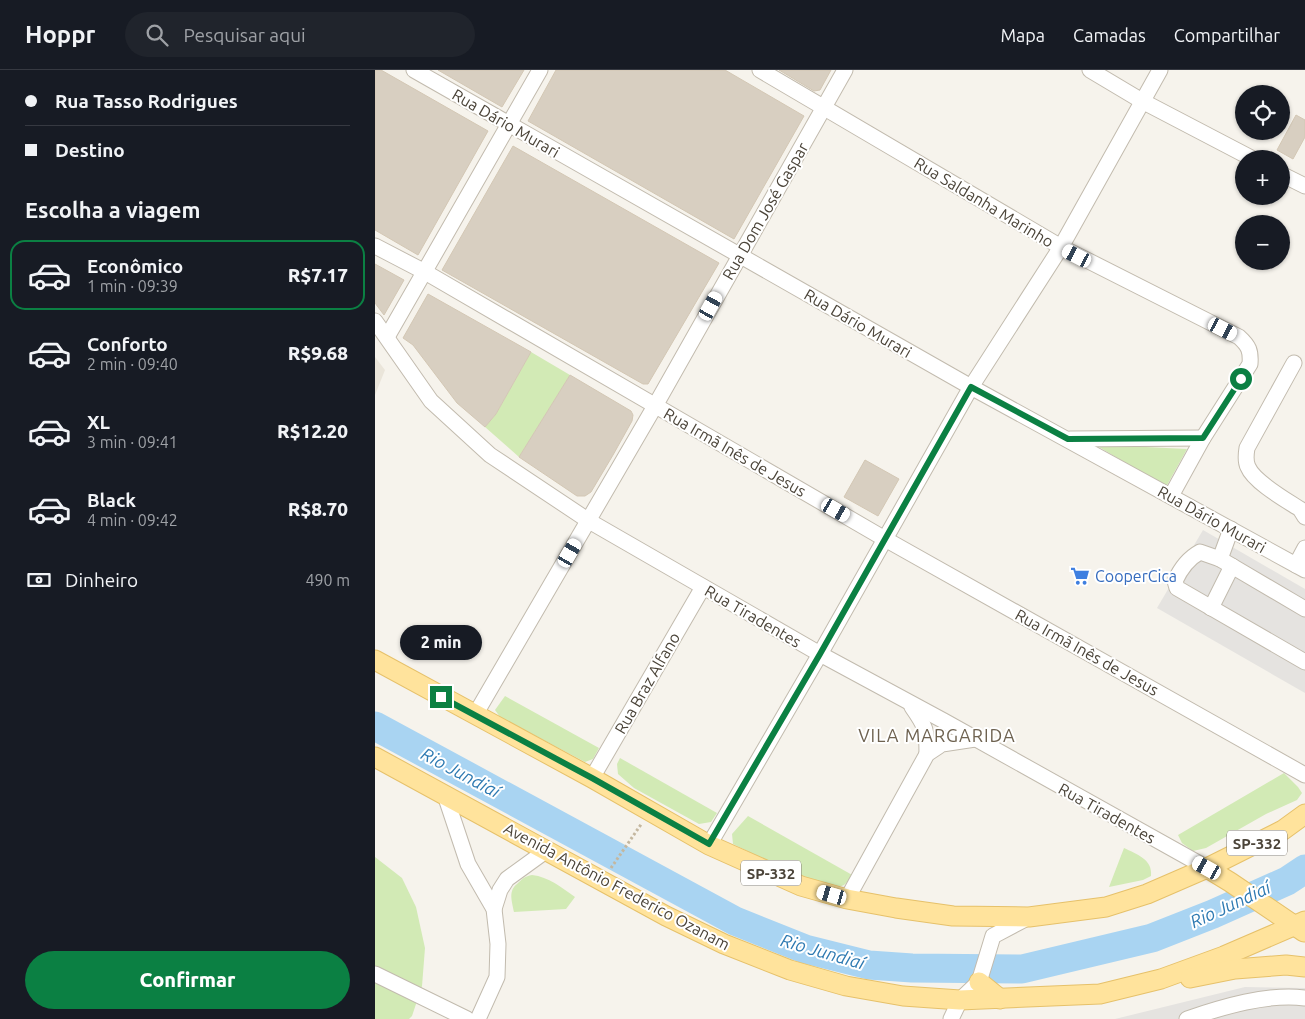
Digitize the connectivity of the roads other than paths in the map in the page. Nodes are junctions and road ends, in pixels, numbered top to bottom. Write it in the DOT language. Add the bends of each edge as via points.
graph roads {
  1 [pos="415,70"];
  2 [pos="540,70"];
  3 [pos="760,70"];
  4 [pos="845,70"];
  5 [pos="1090,70"];
  6 [pos="1160,70"];
  7 [pos="1143,101"];
  8 [pos="824,108"];
  9 [pos="509,124"];
  10 [pos="1236,150"];
  11 [pos="1290,178"];
  12 [pos="1305,186"];
  13 [pos="375,246"];
  14 [pos="1061,247"];
  15 [pos="739,256"];
  16 [pos="425,272"];
  17 [pos="375,321"];
  18 [pos="387,337"];
  19 [pos="1294,363"];
  20 [pos="971,387"];
  21 [pos="655,406"];
  22 [pos="1203,438"];
  23 [pos="1068,439"];
  24 [pos="1171,496"];
  25 [pos="1305,517"];
  26 [pos="589,521"];
  27 [pos="1231,529"];
  28 [pos="885,539"];
  29 [pos="1305,548"];
  30 [pos="1226,563"];
  31 [pos="1300,568"];
  32 [pos="703,587"];
  33 [pos="1211,608"];
  34 [pos="1305,609"];
  35 [pos="820,654"];
  36 [pos="375,660"];
  37 [pos="1305,662"];
  38 [pos="909,704"];
  39 [pos="475,715"];
  40 [pos="975,739"];
  41 [pos="927,754"];
  42 [pos="375,756"];
  43 [pos="1305,775"];
  44 [pos="592,778"];
  45 [pos="445,795"];
  46 [pos="1305,814"];
  47 [pos="709,844"];
  48 [pos="547,850"];
  49 [pos="1207,868"];
  50 [pos="847,899"];
  51 [pos="494,909"];
  52 [pos="1029,917"];
  53 [pos="1297,924"];
  54 [pos="1305,967"];
  55 [pos="375,974"];
  56 [pos="1161,979"];
  57 [pos="979,982"];
  58 [pos="1305,998"];
  59 [pos="1000,999"];
  60 [pos="960,1000"];
  61 [pos="467,1019"];
  62 [pos="478,1019"];
  63 [pos="951,1019"];
  64 [pos="1187,1019"];
  1 -- 9 [label="street, Rua Dário Murari"];
  2 -- 9 [label="street"];
  3 -- 8 [label="street, Rua Saldanha Marinho"];
  4 -- 8 [label="street, Rua Dom José Gaspar"];
  5 -- 7 [label="street"];
  6 -- 7 [label="street"];
  7 -- 10 [label="street"];
  7 -- 14 [label="street"];
  8 -- 14 [label="street, Rua Saldanha Marinho"];
  8 -- 15 [label="street, Rua Dom José Gaspar"];
  9 -- 15 [label="street, Rua Dário Murari"];
  9 -- 16 [label="street"];
  11 -- 12 [label="street"];
  13 -- 16 [label="street, Rua Irmã Inês de Jesus"];
  14 -- 20 [label="street"];
  14 -- 22 [label="street, Rua Saldanha Marinho" via="1248,344 1250,364"];
  15 -- 20 [label="street, Rua Dário Murari"];
  15 -- 21 [label="street, Rua Dom José Gaspar"];
  16 -- 18 [label="street"];
  16 -- 21 [label="street, Rua Irmã Inês de Jesus"];
  17 -- 18 [label="street, Rua Tiradentes"];
  18 -- 26 [label="street, Rua Tiradentes" via="431,401 490,456"];
  19 -- 25 [label="street" via="1247,448 1246,459 1253,476 1300,509"];
  20 -- 23 [label="street, Rua Dário Murari"];
  20 -- 28 [label="street"];
  21 -- 26 [label="street, Rua Dom José Gaspar"];
  21 -- 28 [label="street, Rua Irmã Inês de Jesus"];
  22 -- 23 [label="street"];
  22 -- 24 [label="street"];
  23 -- 24 [label="street, Rua Dário Murari"];
  24 -- 27 [label="street, Rua Dário Murari"];
  26 -- 32 [label="street, Rua Tiradentes"];
  26 -- 39 [label="street, Rua Dom José Gaspar"];
  27 -- 30 [label="street"];
  27 -- 31 [label="street, Rua Dário Murari"];
  28 -- 35 [label="street"];
  28 -- 43 [label="street, Rua Irmã Inês de Jesus"];
  29 -- 31 [label="street"];
  30 -- 33 [label="street"];
  30 -- 33 [label="street" via="1200,552 1193,555 1175,581 1177,588"];
  30 -- 34 [label="street"];
  32 -- 35 [label="street, Rua Tiradentes"];
  32 -- 44 [label="street, Rua Braz Alfano"];
  33 -- 37 [label="street"];
  35 -- 38 [label="street, Rua Tiradentes"];
  35 -- 47 [label="street"];
  36 -- 39 [label="main road, SP-332"];
  38 -- 40 [label="street, Rua Tiradentes"];
  38 -- 41 [label="street" via="924,724"];
  39 -- 44 [label="main road, SP-332"];
  40 -- 41 [label="street" via="942,744"];
  40 -- 49 [label="street, Rua Tiradentes"];
  41 -- 50 [label="street"];
  42 -- 45 [label="main road, Avenida Antônio Frederico Ozanam"];
  44 -- 47 [label="main road, SP-332"];
  45 -- 48 [label="main road, Avenida Antônio Frederico Ozanam"];
  45 -- 51 [label="street" via="468,864"];
  46 -- 49 [label="main road, SP-332" via="1283,830"];
  47 -- 50 [label="main road, SP-332" via="801,886"];
  48 -- 51 [label="street" via="507,880"];
  48 -- 60 [label="main road, Avenida Antônio Frederico Ozanam" via="666,916 789,970 846,986 903,996"];
  49 -- 52 [label="main road, SP-332" via="1147,894 1106,906"];
  49 -- 53 [label="main road, Rua Tiradentes"];
  50 -- 52 [label="main road, SP-332" via="953,916"];
  51 -- 62 [label="street" via="497,977"];
  52 -- 57 [label="street" via="993,936"];
  53 -- 56 [label="main road, Avenida Antônio Frederico Ozanam"];
  54 -- 56 [label="main road" via="1235,968 1193,978"];
  55 -- 61 [label="street"];
  56 -- 59 [label="main road, Avenida Antônio Frederico Ozanam" via="1100,994"];
  57 -- 59 [label="main road"];
  57 -- 60 [label="street"];
  58 -- 64 [label="street" via="1259,1000"];
  59 -- 60 [label="main road, Avenida Antônio Frederico Ozanam"];
  60 -- 63 [label="street"];
}
